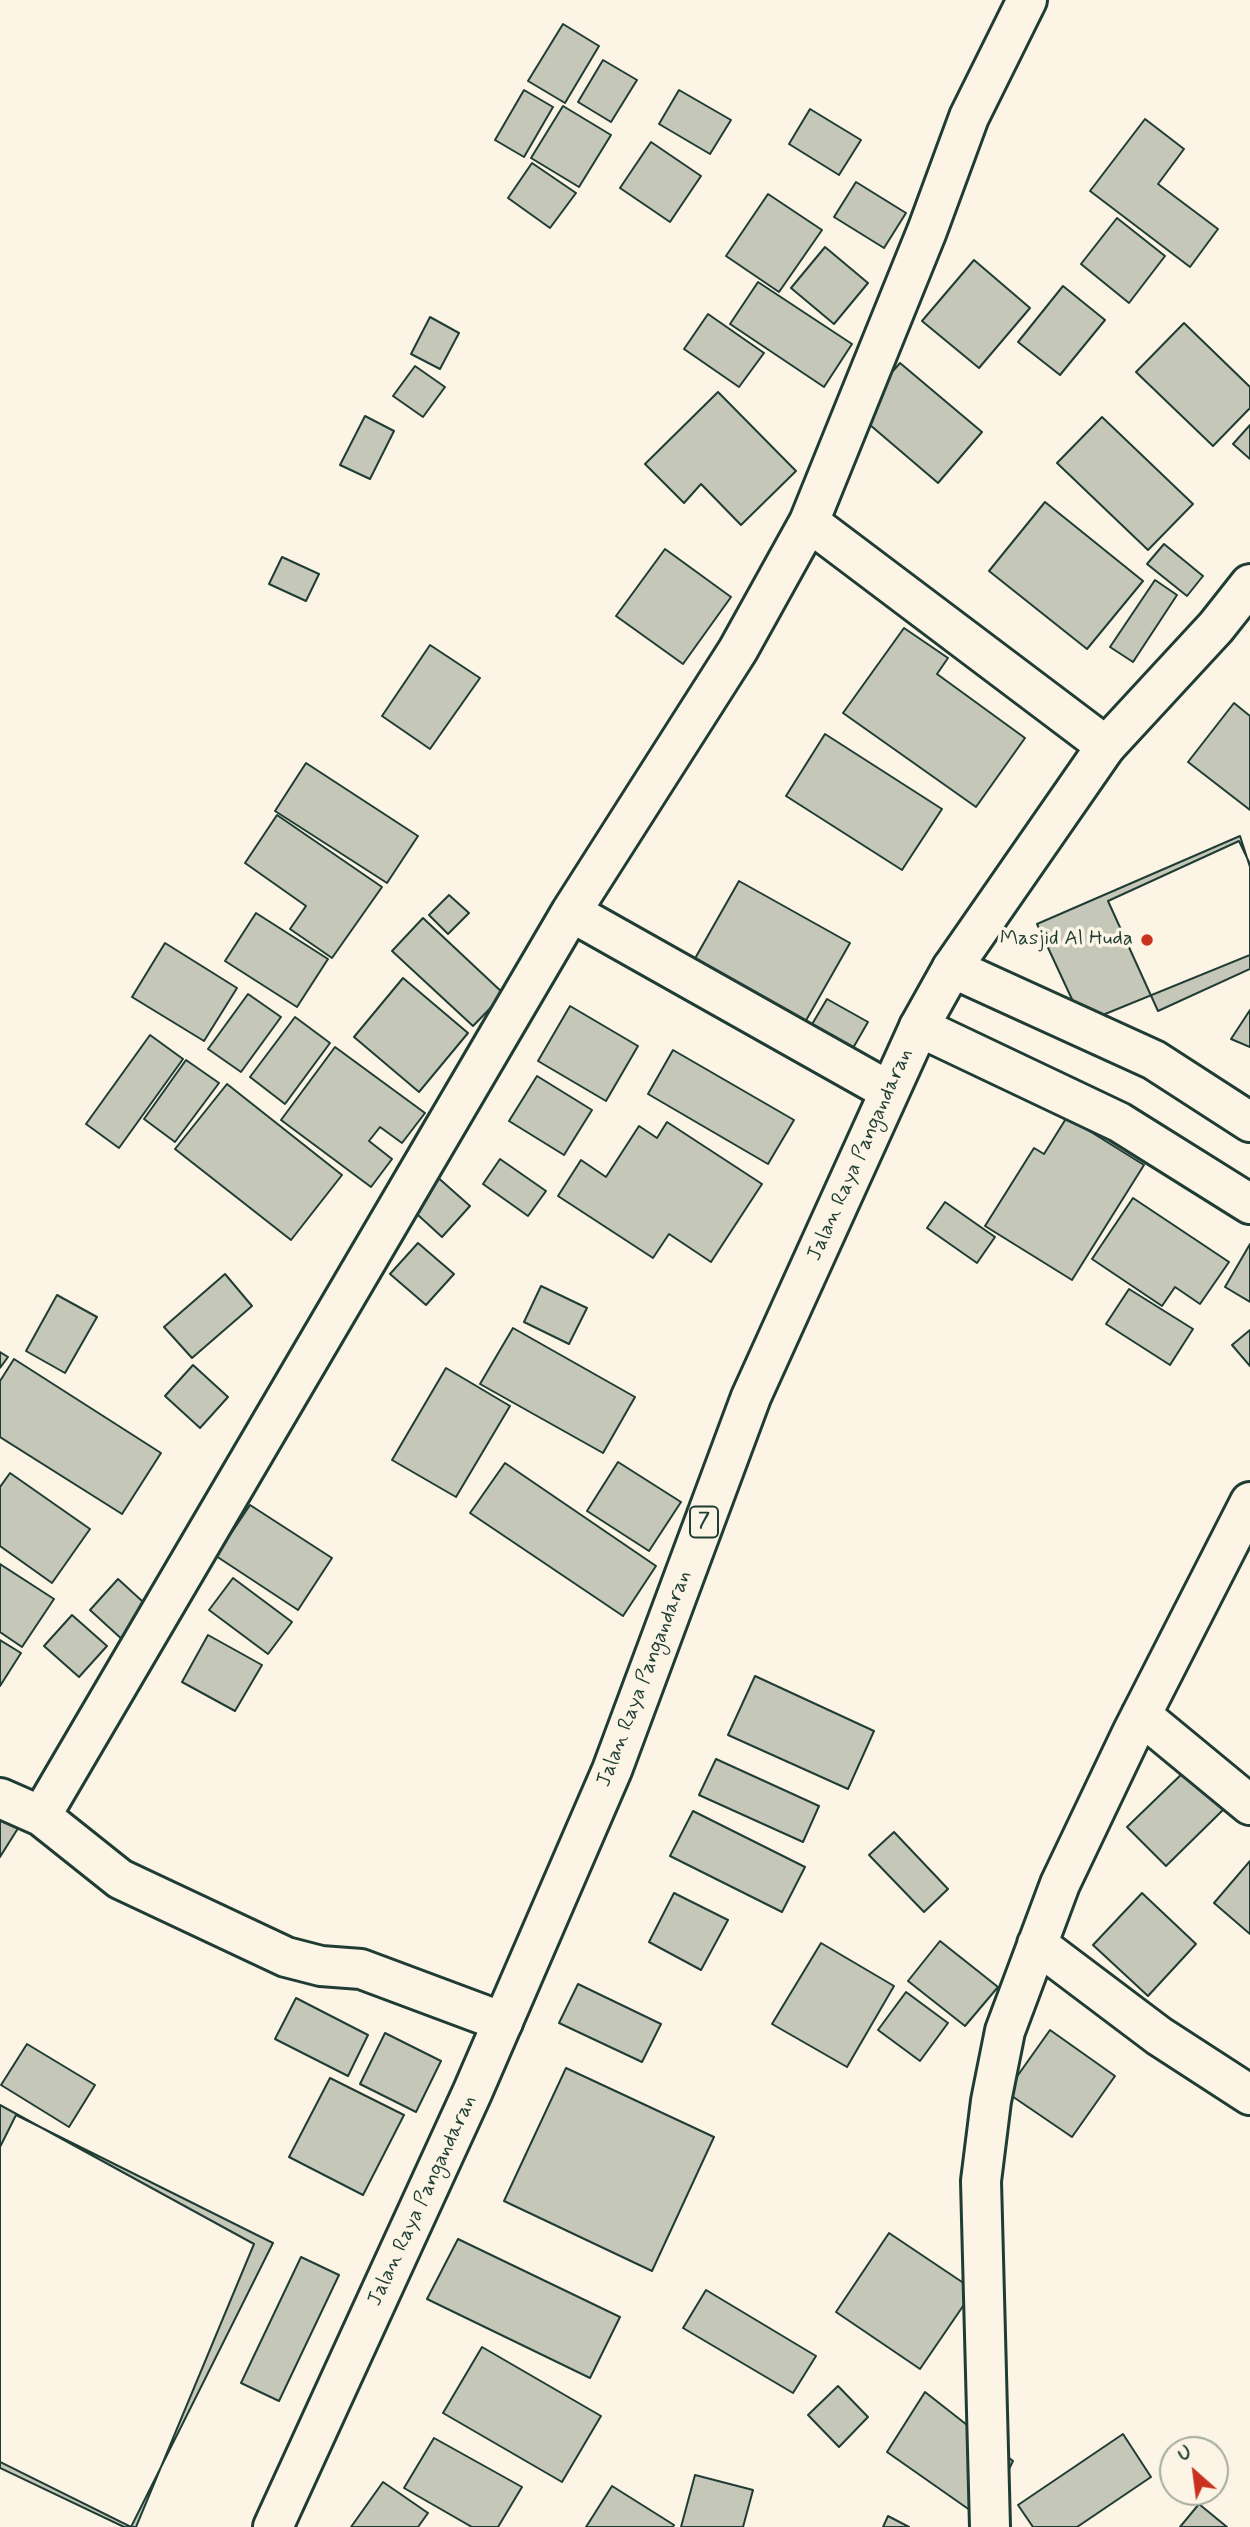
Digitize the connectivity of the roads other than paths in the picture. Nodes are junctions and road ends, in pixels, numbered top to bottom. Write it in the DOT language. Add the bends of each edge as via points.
graph roads {
  1 [pos="1027,0"];
  2 [pos="809,522"];
  3 [pos="1250,584"];
  4 [pos="1106,746"];
  5 [pos="571,912"];
  6 [pos="952,968"];
  7 [pos="919,1027"];
  8 [pos="889,1091"];
  9 [pos="1250,1122"];
  10 [pos="1250,1204"];
  11 [pos="1250,1502"];
  12 [pos="1141,1715"];
  13 [pos="0,1798"];
  14 [pos="1250,1805"];
  15 [pos="41,1816"];
  16 [pos="1037,1944"];
  17 [pos="503,2022"];
  18 [pos="1250,2095"];
  19 [pos="273,2527"];
  20 [pos="990,2527"];
  1 -- 2 [label="main road" via="969,117"];
  2 -- 4 [label="main road"];
  2 -- 5 [label="main road" via="738,650"];
  3 -- 4 [label="main road, Jalan Raya Pangandaran / 7"];
  4 -- 6 [label="main road, Jalan Raya Pangandaran / 7"];
  5 -- 8 [label="main road"];
  5 -- 15 [label="main road"];
  6 -- 7 [label="main road, Jalan Raya Pangandaran / 7"];
  6 -- 9 [label="main road" via="1154,1060"];
  7 -- 8 [label="main road, Jalan Raya Pangandaran / 7"];
  7 -- 10 [label="main road" via="1119,1122"];
  8 -- 17 [label="main road, Jalan Raya Pangandaran / 7" via="751,1397 612,1770"];
  11 -- 12 [label="main road"];
  12 -- 14 [label="main road"];
  12 -- 16 [label="main road" via="1060,1884"];
  13 -- 15 [label="main road"];
  15 -- 17 [label="main road" via="120,1880 286,1957 360,1969"];
  16 -- 18 [label="main road" via="1159,2036"];
  16 -- 20 [label="main road" via="1005,2031 981,2182"];
  17 -- 19 [label="main road, Jalan Raya Pangandaran / 7"];
}
